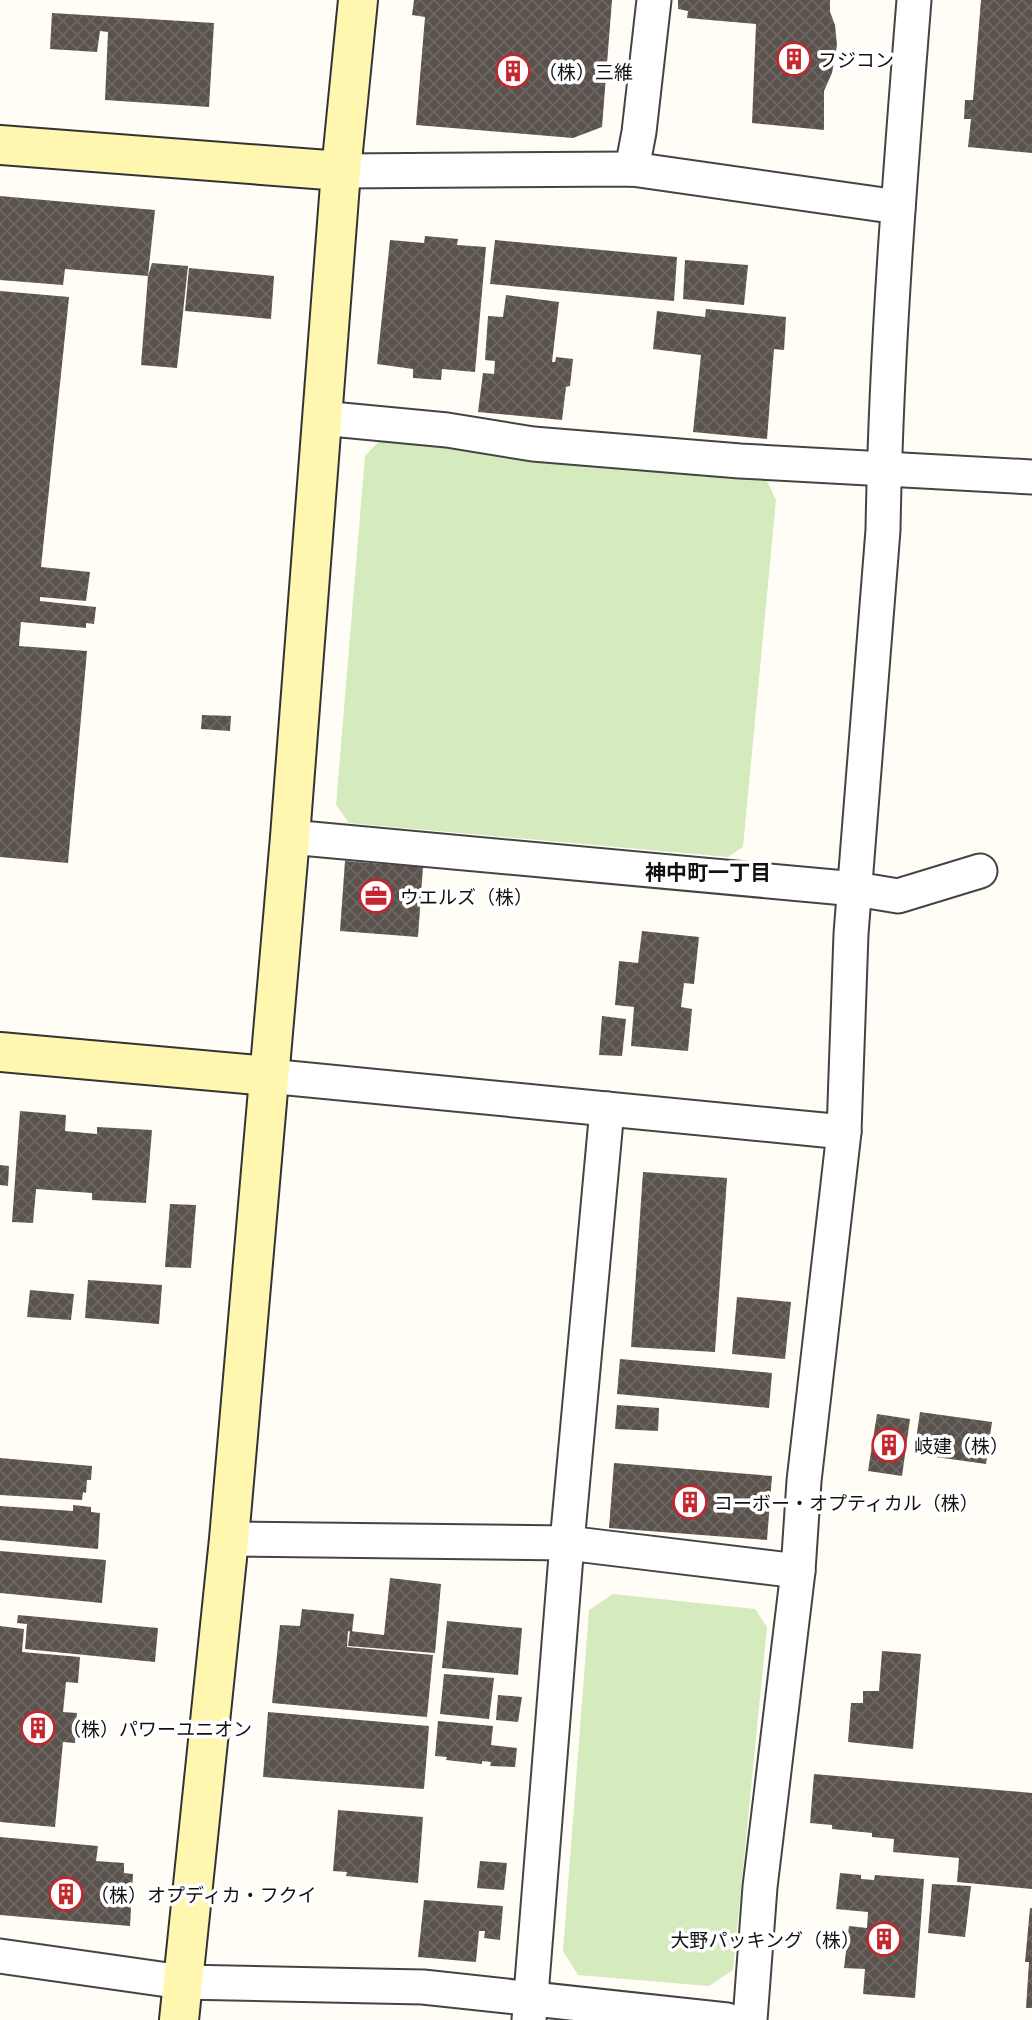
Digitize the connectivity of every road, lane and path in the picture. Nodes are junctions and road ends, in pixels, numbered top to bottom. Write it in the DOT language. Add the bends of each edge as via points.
graph roads {
  1 [pos="358,0"];
  2 [pos="654,0"];
  3 [pos="914,0"];
  4 [pos="0,145"];
  5 [pos="632,169"];
  6 [pos="341,171"];
  7 [pos="898,207"];
  8 [pos="321,418"];
  9 [pos="884,470"];
  10 [pos="1032,477"];
  11 [pos="290,837"];
  12 [pos="980,871"];
  13 [pos="856,890"];
  14 [pos="0,1052"];
  15 [pos="268,1076"];
  16 [pos="607,1109"];
  17 [pos="844,1132"];
  18 [pos="229,1539"];
  19 [pos="566,1543"];
  20 [pos="798,1571"];
  21 [pos="0,1956"];
  22 [pos="182,1982"];
  23 [pos="530,2009"];
  24 [pos="179,2020"];
  25 [pos="727,2020"];
  26 [pos="750,2020"];
  1 -- 6 [label="street"];
  2 -- 5 [label="street"];
  3 -- 7 [label="street"];
  4 -- 6 [label="street"];
  5 -- 6 [label="street"];
  5 -- 7 [label="street"];
  6 -- 8 [label="street"];
  7 -- 9 [label="street"];
  8 -- 9 [label="street" via="533,444"];
  8 -- 11 [label="street"];
  9 -- 10 [label="street"];
  9 -- 13 [label="street"];
  11 -- 13 [label="street"];
  11 -- 15 [label="street"];
  12 -- 13 [label="street" via="898,896"];
  13 -- 17 [label="street"];
  14 -- 15 [label="street"];
  15 -- 16 [label="street"];
  15 -- 18 [label="street"];
  16 -- 17 [label="street"];
  16 -- 19 [label="street"];
  17 -- 20 [label="street"];
  18 -- 19 [label="street"];
  18 -- 22 [label="street"];
  19 -- 20 [label="street"];
  19 -- 23 [label="street"];
  20 -- 26 [label="street" via="760,1887"];
  21 -- 22 [label="street"];
  22 -- 23 [label="street" via="423,1987"];
  22 -- 24 [label="street"];
  23 -- 25 [label="street"];
}
